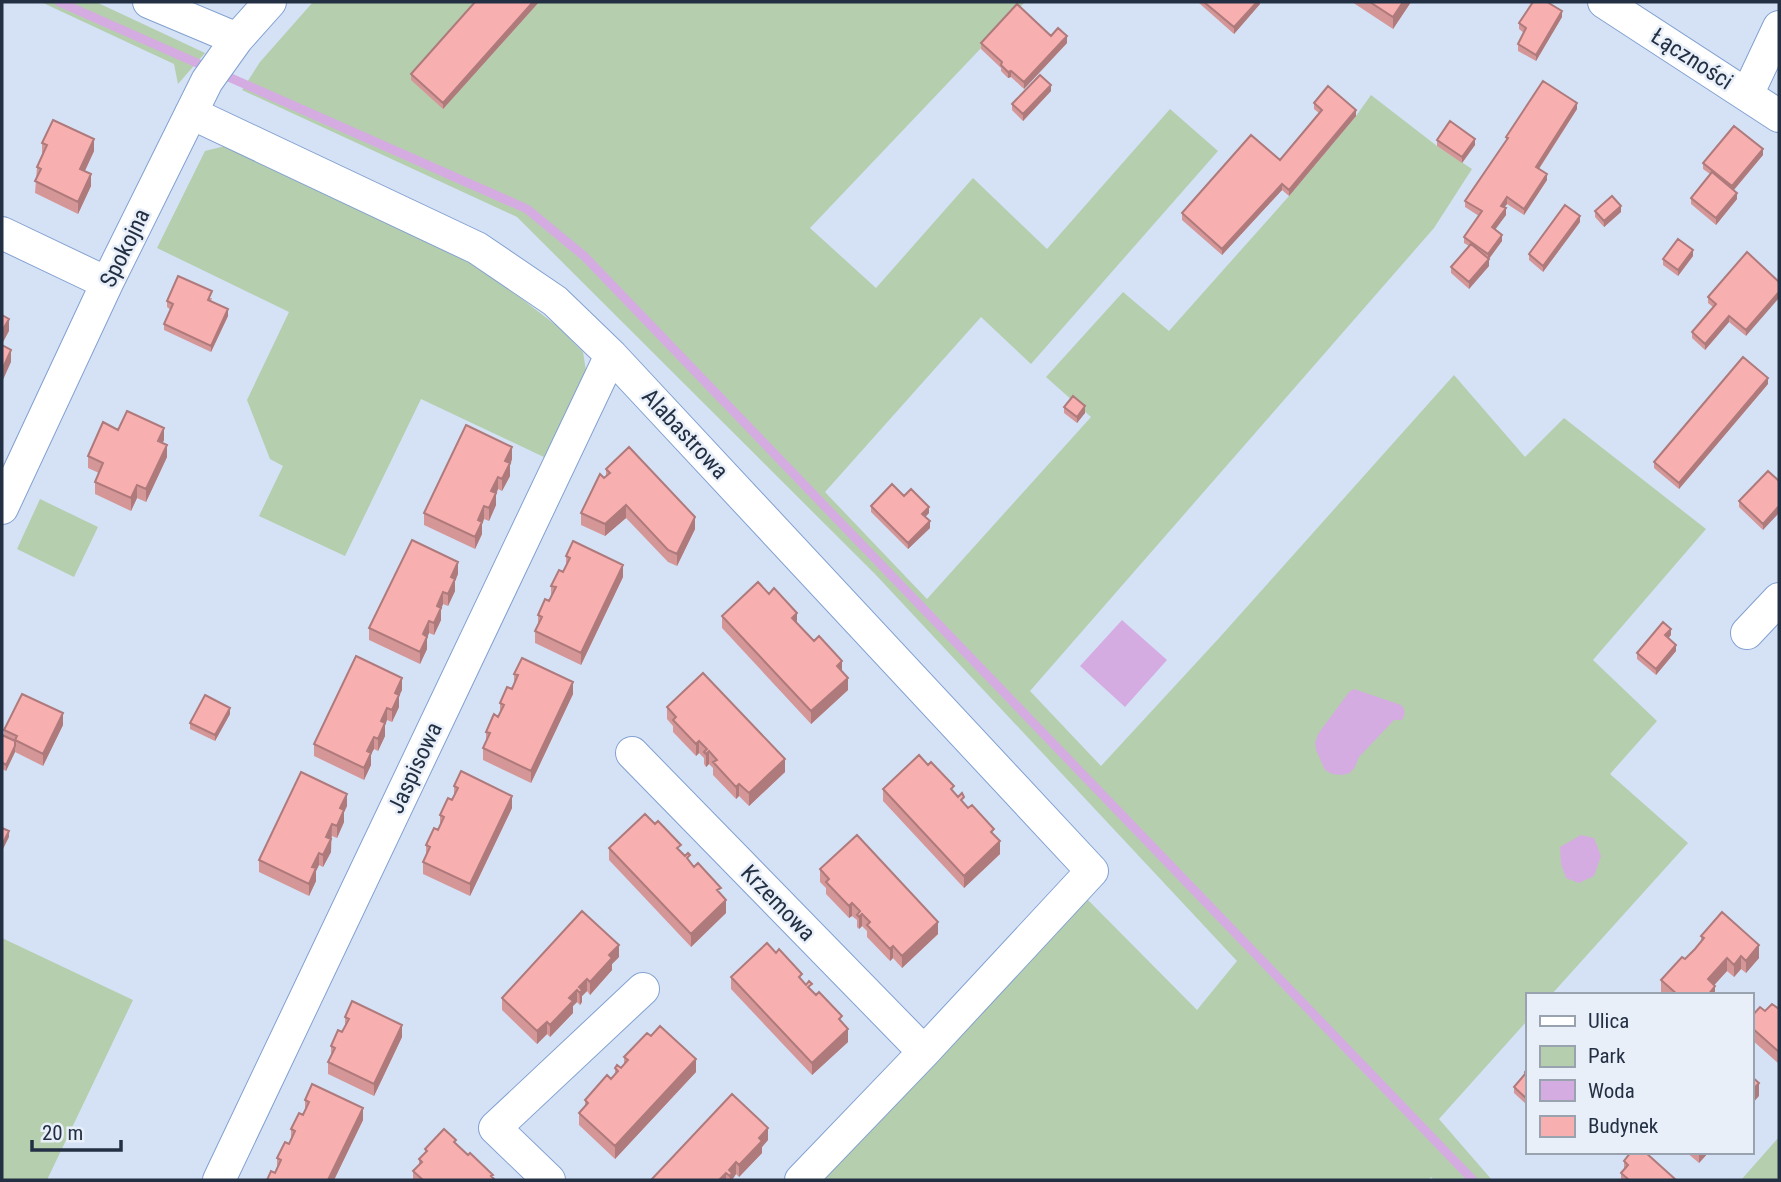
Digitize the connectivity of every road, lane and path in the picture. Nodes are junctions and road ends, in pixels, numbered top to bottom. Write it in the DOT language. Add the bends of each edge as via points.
graph roads {
  1 [pos="149,2"];
  2 [pos="270,2"];
  3 [pos="1604,2"];
  4 [pos="1779,27"];
  5 [pos="222,60"];
  6 [pos="1747,95"];
  7 [pos="191,113"];
  8 [pos="1779,117"];
  9 [pos="2,233"];
  10 [pos="107,283"];
  11 [pos="611,355"];
  12 [pos="2,508"];
  13 [pos="1779,599"];
  14 [pos="1747,634"];
  15 [pos="632,753"];
  16 [pos="643,989"];
  17 [pos="924,1052"];
  18 [pos="219,1180"];
  19 [pos="549,1180"];
  20 [pos="801,1180"];
  1 -- 5 [label="street"];
  2 -- 5 [label="street, Spokojna"];
  3 -- 6 [label="street, Łączności"];
  4 -- 6 [label="street"];
  5 -- 7 [label="street, Spokojna"];
  6 -- 8 [label="street, Łączności"];
  7 -- 10 [label="street, Spokojna"];
  7 -- 11 [label="street, Alabastrowa" via="477,248 555,301"];
  9 -- 10 [label="street"];
  10 -- 12 [label="street, Spokojna"];
  11 -- 17 [label="street, Alabastrowa" via="1092,871"];
  11 -- 18 [label="street, Jaspisowa"];
  13 -- 14 [label="street"];
  15 -- 17 [label="street, Krzemowa"];
  16 -- 19 [label="street" via="495,1128"];
  17 -- 20 [label="street"];
}
